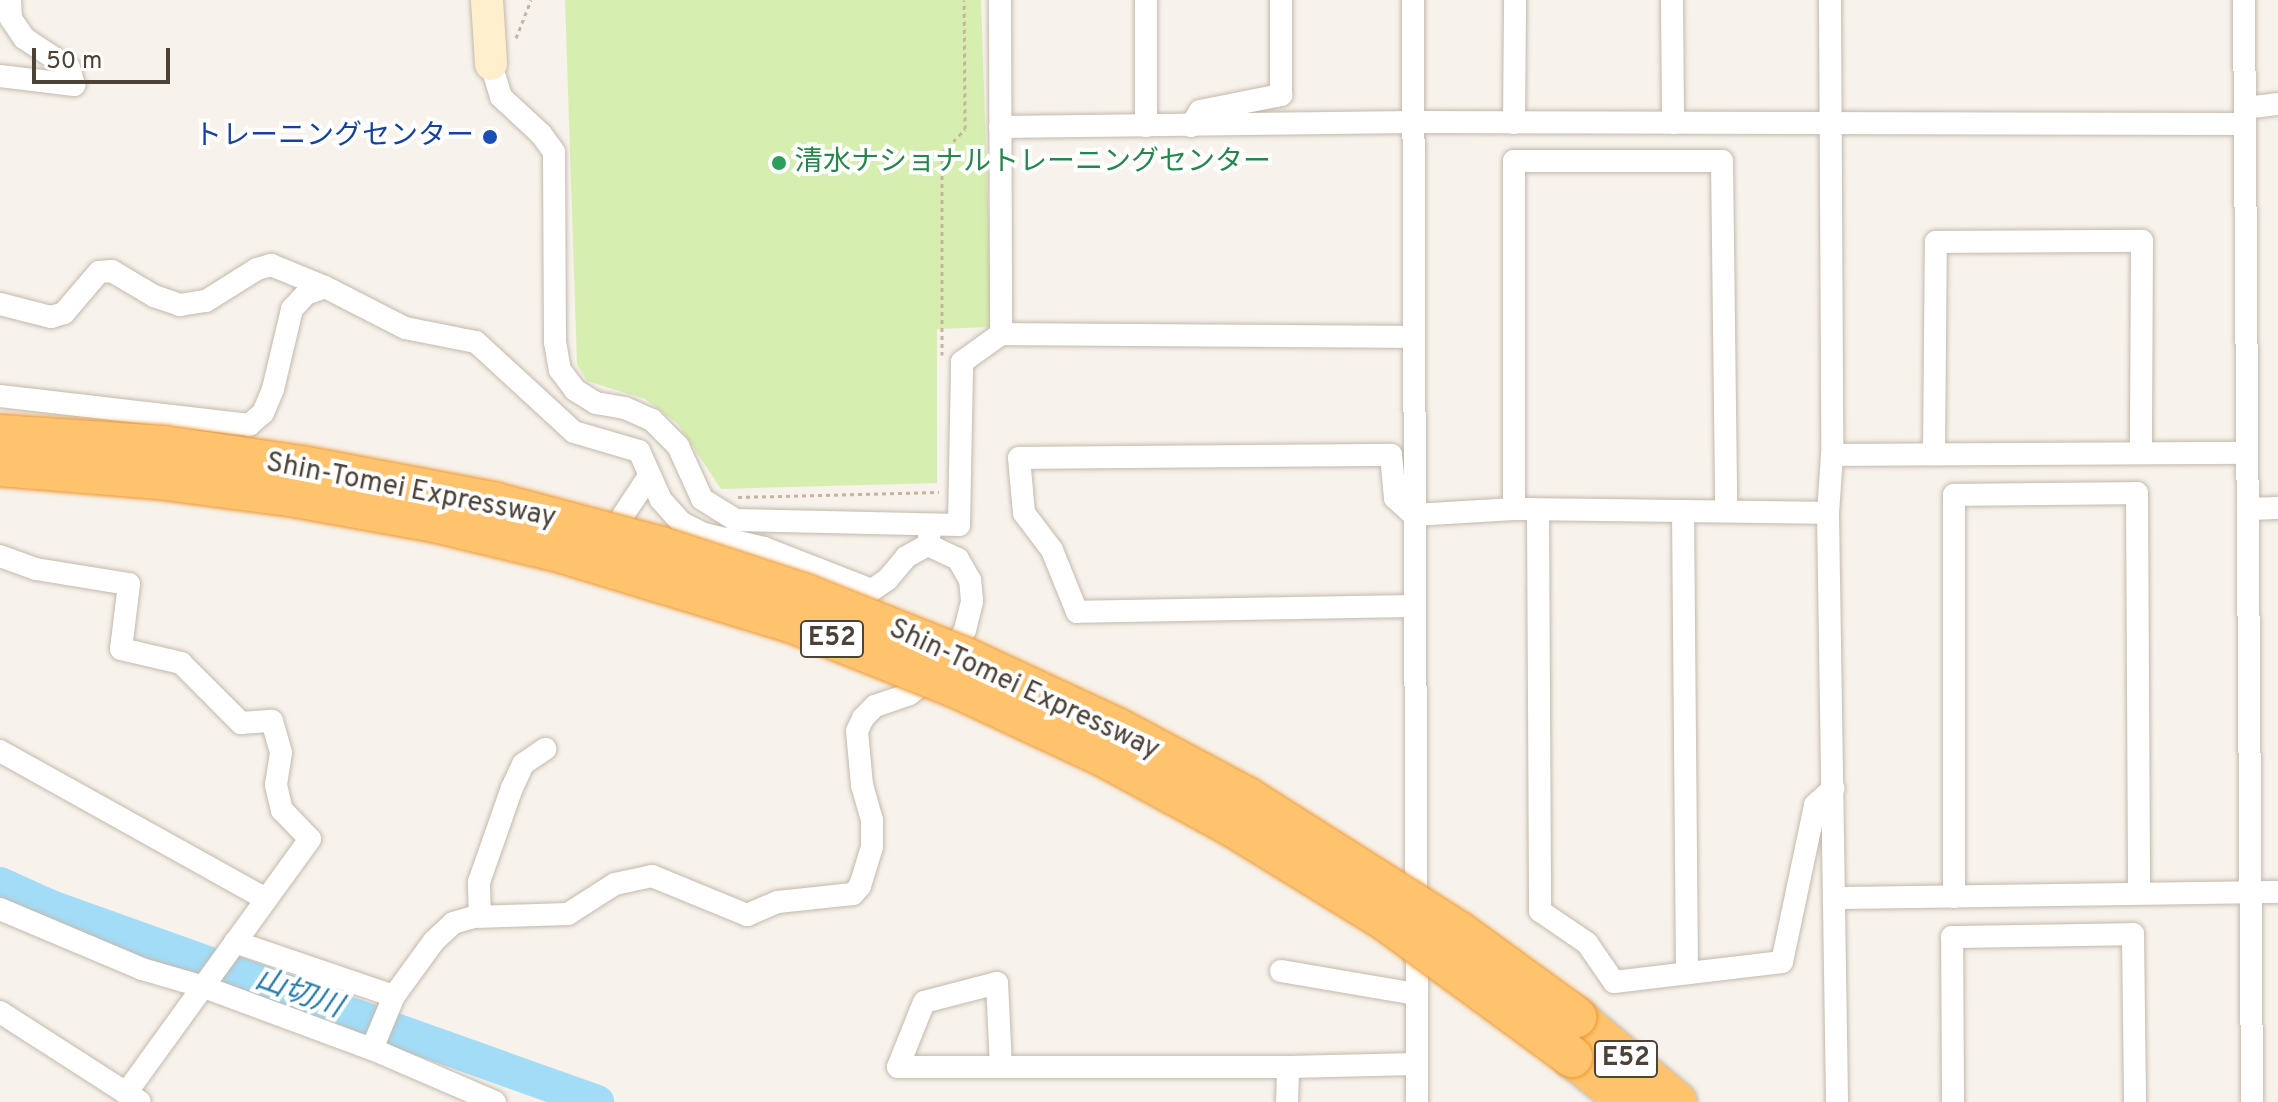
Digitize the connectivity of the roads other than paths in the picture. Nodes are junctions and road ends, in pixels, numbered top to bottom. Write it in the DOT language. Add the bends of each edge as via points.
graph roads {
  1 [pos="10,0"];
  2 [pos="487,0"];
  3 [pos="1000,0"];
  4 [pos="1146,0"];
  5 [pos="1281,0"];
  6 [pos="1413,0"];
  7 [pos="1515,0"];
  8 [pos="1672,0"];
  9 [pos="1830,0"];
  10 [pos="2244,0"];
  11 [pos="503,53"];
  12 [pos="0,76"];
  13 [pos="2278,104"];
  14 [pos="2245,116"];
  15 [pos="1412,122"];
  16 [pos="1514,123"];
  17 [pos="1673,123"];
  18 [pos="1830,123"];
  19 [pos="1146,126"];
  20 [pos="1191,126"];
  21 [pos="1000,127"];
  22 [pos="325,287"];
  23 [pos="0,304"];
  24 [pos="1001,334"];
  25 [pos="1413,337"];
  26 [pos="0,396"];
  27 [pos="0,435"];
  28 [pos="2141,453"];
  29 [pos="2246,453"];
  30 [pos="1934,454"];
  31 [pos="1832,455"];
  32 [pos="0,466"];
  33 [pos="649,476"];
  34 [pos="2278,508"];
  35 [pos="1514,509"];
  36 [pos="2248,509"];
  37 [pos="1538,510"];
  38 [pos="1683,511"];
  39 [pos="1726,511"];
  40 [pos="1828,513"];
  41 [pos="1414,515"];
  42 [pos="622,517"];
  43 [pos="929,535"];
  44 [pos="0,556"];
  45 [pos="1414,606"];
  46 [pos="545,749"];
  47 [pos="0,751"];
  48 [pos="1834,788"];
  49 [pos="2251,892"];
  50 [pos="2278,892"];
  51 [pos="2139,893"];
  52 [pos="1954,897"];
  53 [pos="1836,898"];
  54 [pos="266,899"];
  55 [pos="0,909"];
  56 [pos="480,916"];
  57 [pos="233,946"];
  58 [pos="1281,971"];
  59 [pos="1687,973"];
  60 [pos="207,983"];
  61 [pos="1415,994"];
  62 [pos="393,999"];
  63 [pos="0,1012"];
  64 [pos="374,1044"];
  65 [pos="1416,1064"];
  66 [pos="1001,1067"];
  67 [pos="1288,1067"];
  68 [pos="133,1097"];
  69 [pos="495,1102"];
  70 [pos="1287,1102"];
  71 [pos="1417,1102"];
  72 [pos="1628,1102"];
  73 [pos="1677,1102"];
  74 [pos="1837,1102"];
  75 [pos="1953,1102"];
  76 [pos="2135,1102"];
  77 [pos="2252,1102"];
  1 -- 12 [label="street" via="11,19 24,38 69,68 74,85"];
  2 -- 11 [label="street"];
  3 -- 21 [label="street"];
  4 -- 19 [label="street"];
  5 -- 20 [label="street" via="1281,95 1200,111"];
  6 -- 15 [label="street"];
  7 -- 16 [label="street"];
  8 -- 17 [label="street"];
  9 -- 18 [label="street"];
  10 -- 14 [label="street"];
  11 -- 43 [label="street" via="501,97 554,152 555,342 560,370 575,390 596,403 652,420 678,446 702,499 735,520"];
  13 -- 14 [label="street"];
  14 -- 18 [label="street"];
  14 -- 29 [label="street"];
  15 -- 16 [label="street"];
  15 -- 20 [label="street"];
  15 -- 25 [label="street"];
  16 -- 17 [label="street"];
  17 -- 18 [label="street"];
  18 -- 31 [label="street"];
  19 -- 20 [label="street"];
  19 -- 21 [label="street"];
  21 -- 24 [label="street"];
  22 -- 23 [label="street" via="271,265 206,301 180,305 112,271 99,272 64,313 51,317"];
  22 -- 26 [label="street" via="306,294 292,309 273,389 263,413 249,425"];
  22 -- 33 [label="street" via="405,328 476,342 574,432 639,451"];
  24 -- 25 [label="street"];
  24 -- 43 [label="street" via="962,362 959,525"];
  25 -- 41 [label="street"];
  27 -- 73 [label="highway, Shin-Tomei Expressway / E52, bridge" via="164,446 496,503 661,547 805,594 966,658 1117,728 1248,798 1459,932 1576,1017"];
  28 -- 29 [label="street"];
  28 -- 30 [label="street"];
  28 -- 30 [label="street" via="2142,241 1936,242"];
  29 -- 36 [label="street"];
  30 -- 31 [label="street"];
  31 -- 40 [label="street"];
  32 -- 72 [label="highway, Shin-Tomei Expressway / E52, bridge" via="174,481 439,523 556,551 793,623 955,687 1103,756 1232,826 1385,920"];
  33 -- 42 [label="street"];
  33 -- 43 [label="street" via="682,523 872,590"];
  34 -- 36 [label="street"];
  35 -- 37 [label="street"];
  35 -- 39 [label="street" via="1514,161 1722,161"];
  35 -- 41 [label="street"];
  36 -- 49 [label="street"];
  37 -- 38 [label="street"];
  37 -- 59 [label="street" via="1540,911 1587,943 1614,982"];
  38 -- 39 [label="street"];
  38 -- 59 [label="street"];
  39 -- 40 [label="street"];
  40 -- 48 [label="street"];
  41 -- 45 [label="street"];
  41 -- 45 [label="street" via="1395,498 1391,455 1019,458 1024,513 1052,550 1077,612"];
  43 -- 56 [label="street" via="958,559 970,580 972,601 965,630 938,673 909,694 875,706 857,731 872,847 853,894 778,902 747,915 652,876 615,884 568,914"];
  44 -- 54 [label="street" via="36,569 129,584 121,649 181,663 241,723 272,721 281,753 276,785 282,810 310,839"];
  45 -- 61 [label="street"];
  46 -- 56 [label="street" via="523,764 512,788 479,882"];
  47 -- 54 [label="street"];
  48 -- 53 [label="street"];
  48 -- 59 [label="street" via="1815,805 1782,962"];
  49 -- 50 [label="street"];
  49 -- 51 [label="street"];
  49 -- 77 [label="street"];
  51 -- 52 [label="street"];
  51 -- 52 [label="street" via="2137,493 1954,495"];
  52 -- 53 [label="street"];
  53 -- 74 [label="street"];
  54 -- 57 [label="street"];
  55 -- 60 [label="street" via="142,969"];
  56 -- 62 [label="street" via="453,923 434,941"];
  57 -- 60 [label="street"];
  57 -- 62 [label="street"];
  58 -- 61 [label="street"];
  60 -- 64 [label="street"];
  60 -- 68 [label="street"];
  61 -- 65 [label="street"];
  62 -- 64 [label="street"];
  63 -- 68 [label="street"];
  64 -- 69 [label="street"];
  65 -- 67 [label="street"];
  65 -- 71 [label="street"];
  66 -- 66 [label="street" via="986,1067 898,1067 924,1002 997,983"];
  66 -- 67 [label="street"];
  67 -- 70 [label="street"];
  75 -- 76 [label="street" via="1952,937 2133,934"];
}
